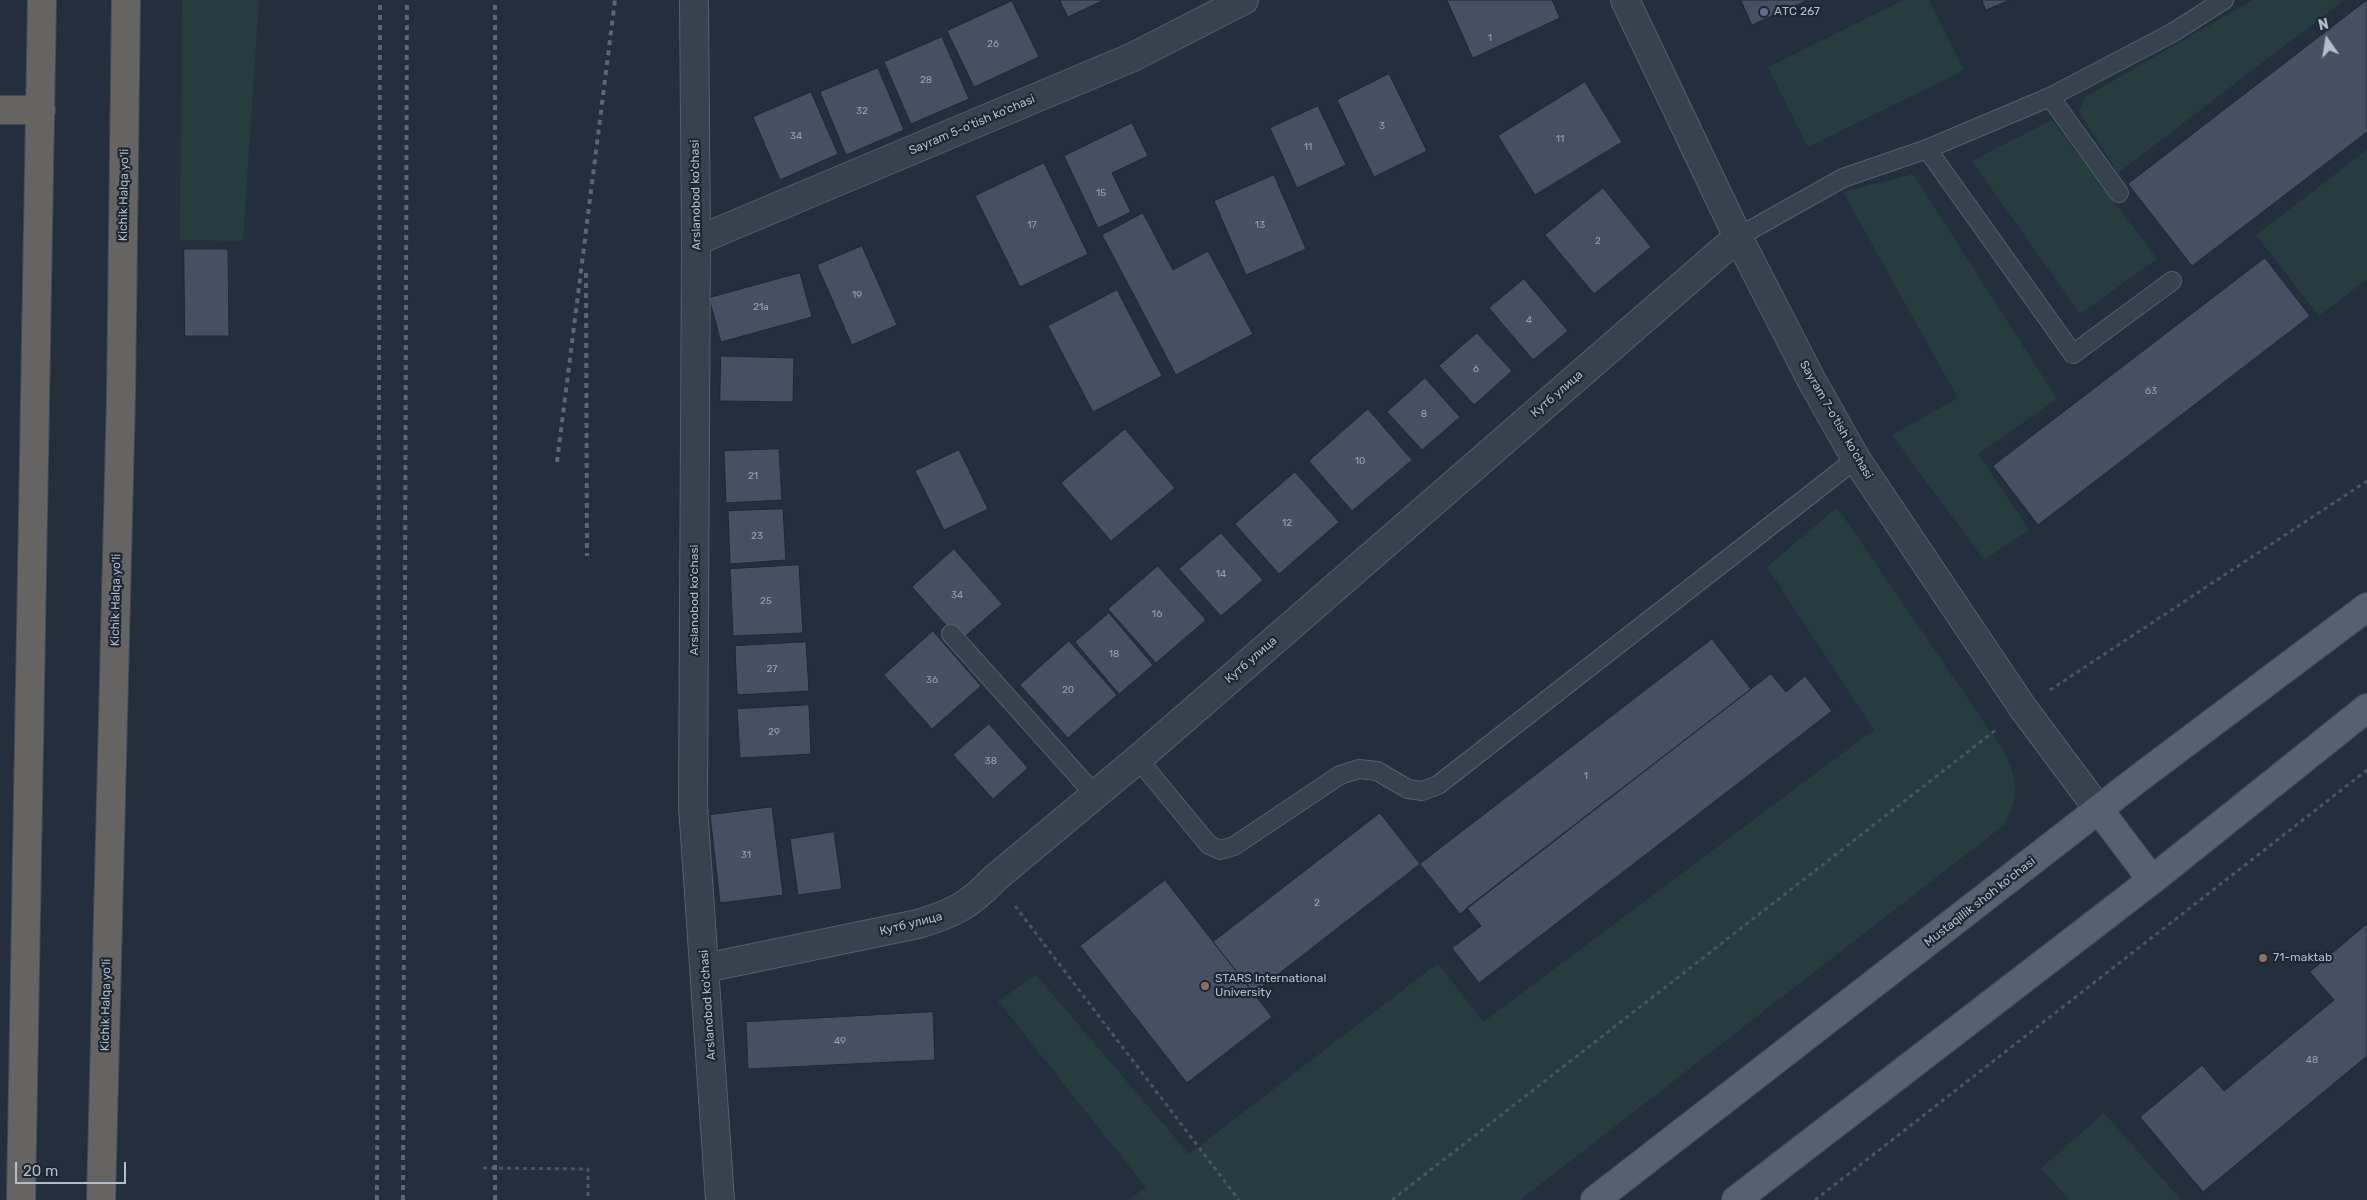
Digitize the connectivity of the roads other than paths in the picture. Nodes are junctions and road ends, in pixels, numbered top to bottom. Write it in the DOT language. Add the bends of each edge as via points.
graph roads {
  1 [pos="42,0"];
  2 [pos="126,0"];
  3 [pos="694,0"];
  4 [pos="1244,0"];
  5 [pos="1625,0"];
  6 [pos="2224,0"];
  7 [pos="2050,97"];
  8 [pos="0,110"];
  9 [pos="41,110"];
  10 [pos="1927,149"];
  11 [pos="2118,193"];
  12 [pos="1738,237"];
  13 [pos="696,241"];
  14 [pos="2172,281"];
  15 [pos="1856,459"];
  16 [pos="2367,606"];
  17 [pos="951,634"];
  18 [pos="2367,708"];
  19 [pos="1138,759"];
  20 [pos="1096,796"];
  21 [pos="2099,810"];
  22 [pos="2152,880"];
  23 [pos="705,968"];
  24 [pos="21,1200"];
  25 [pos="101,1200"];
  26 [pos="720,1200"];
  27 [pos="1595,1200"];
  28 [pos="1736,1200"];
  1 -- 9 [label="highway"];
  2 -- 25 [label="highway, Kichik Halqa yo'li" via="122,396"];
  3 -- 13 [label="street, Arslanobod ko'chasi"];
  4 -- 13 [label="street, Sayram 5-o'tish ko'chasi" via="1133,57"];
  5 -- 12 [label="street, Sayram 7-o'tish ko'chasi"];
  6 -- 7 [label="lane" via="2172,33"];
  7 -- 10 [label="lane"];
  7 -- 11 [label="lane"];
  8 -- 9 [label="highway"];
  9 -- 24 [label="highway"];
  10 -- 12 [label="lane" via="1843,178"];
  10 -- 14 [label="lane" via="2073,354"];
  12 -- 15 [label="street, Sayram 7-o'tish ko'chasi"];
  12 -- 19 [label="street, Кутб улица"];
  13 -- 23 [label="street, Arslanobod ko'chasi" via="693,806"];
  15 -- 19 [label="lane" via="1438,785 1422,791 1408,789 1377,771 1358,769 1340,775 1234,846 1220,850 1209,844"];
  15 -- 21 [label="street, Sayram 7-o'tish ko'chasi" via="2024,708"];
  16 -- 21 [label="main road, Mustaqillik shoh ko'chasi"];
  17 -- 20 [label="lane"];
  18 -- 22 [label="main road"];
  19 -- 20 [label="street, Кутб улица"];
  20 -- 23 [label="street, Кутб улица" via="994,880 977,898 950,914 918,924"];
  21 -- 22 [label="main road"];
  21 -- 27 [label="main road, Mustaqillik shoh ko'chasi"];
  22 -- 28 [label="main road"];
  23 -- 26 [label="street, Arslanobod ko'chasi"];
}
